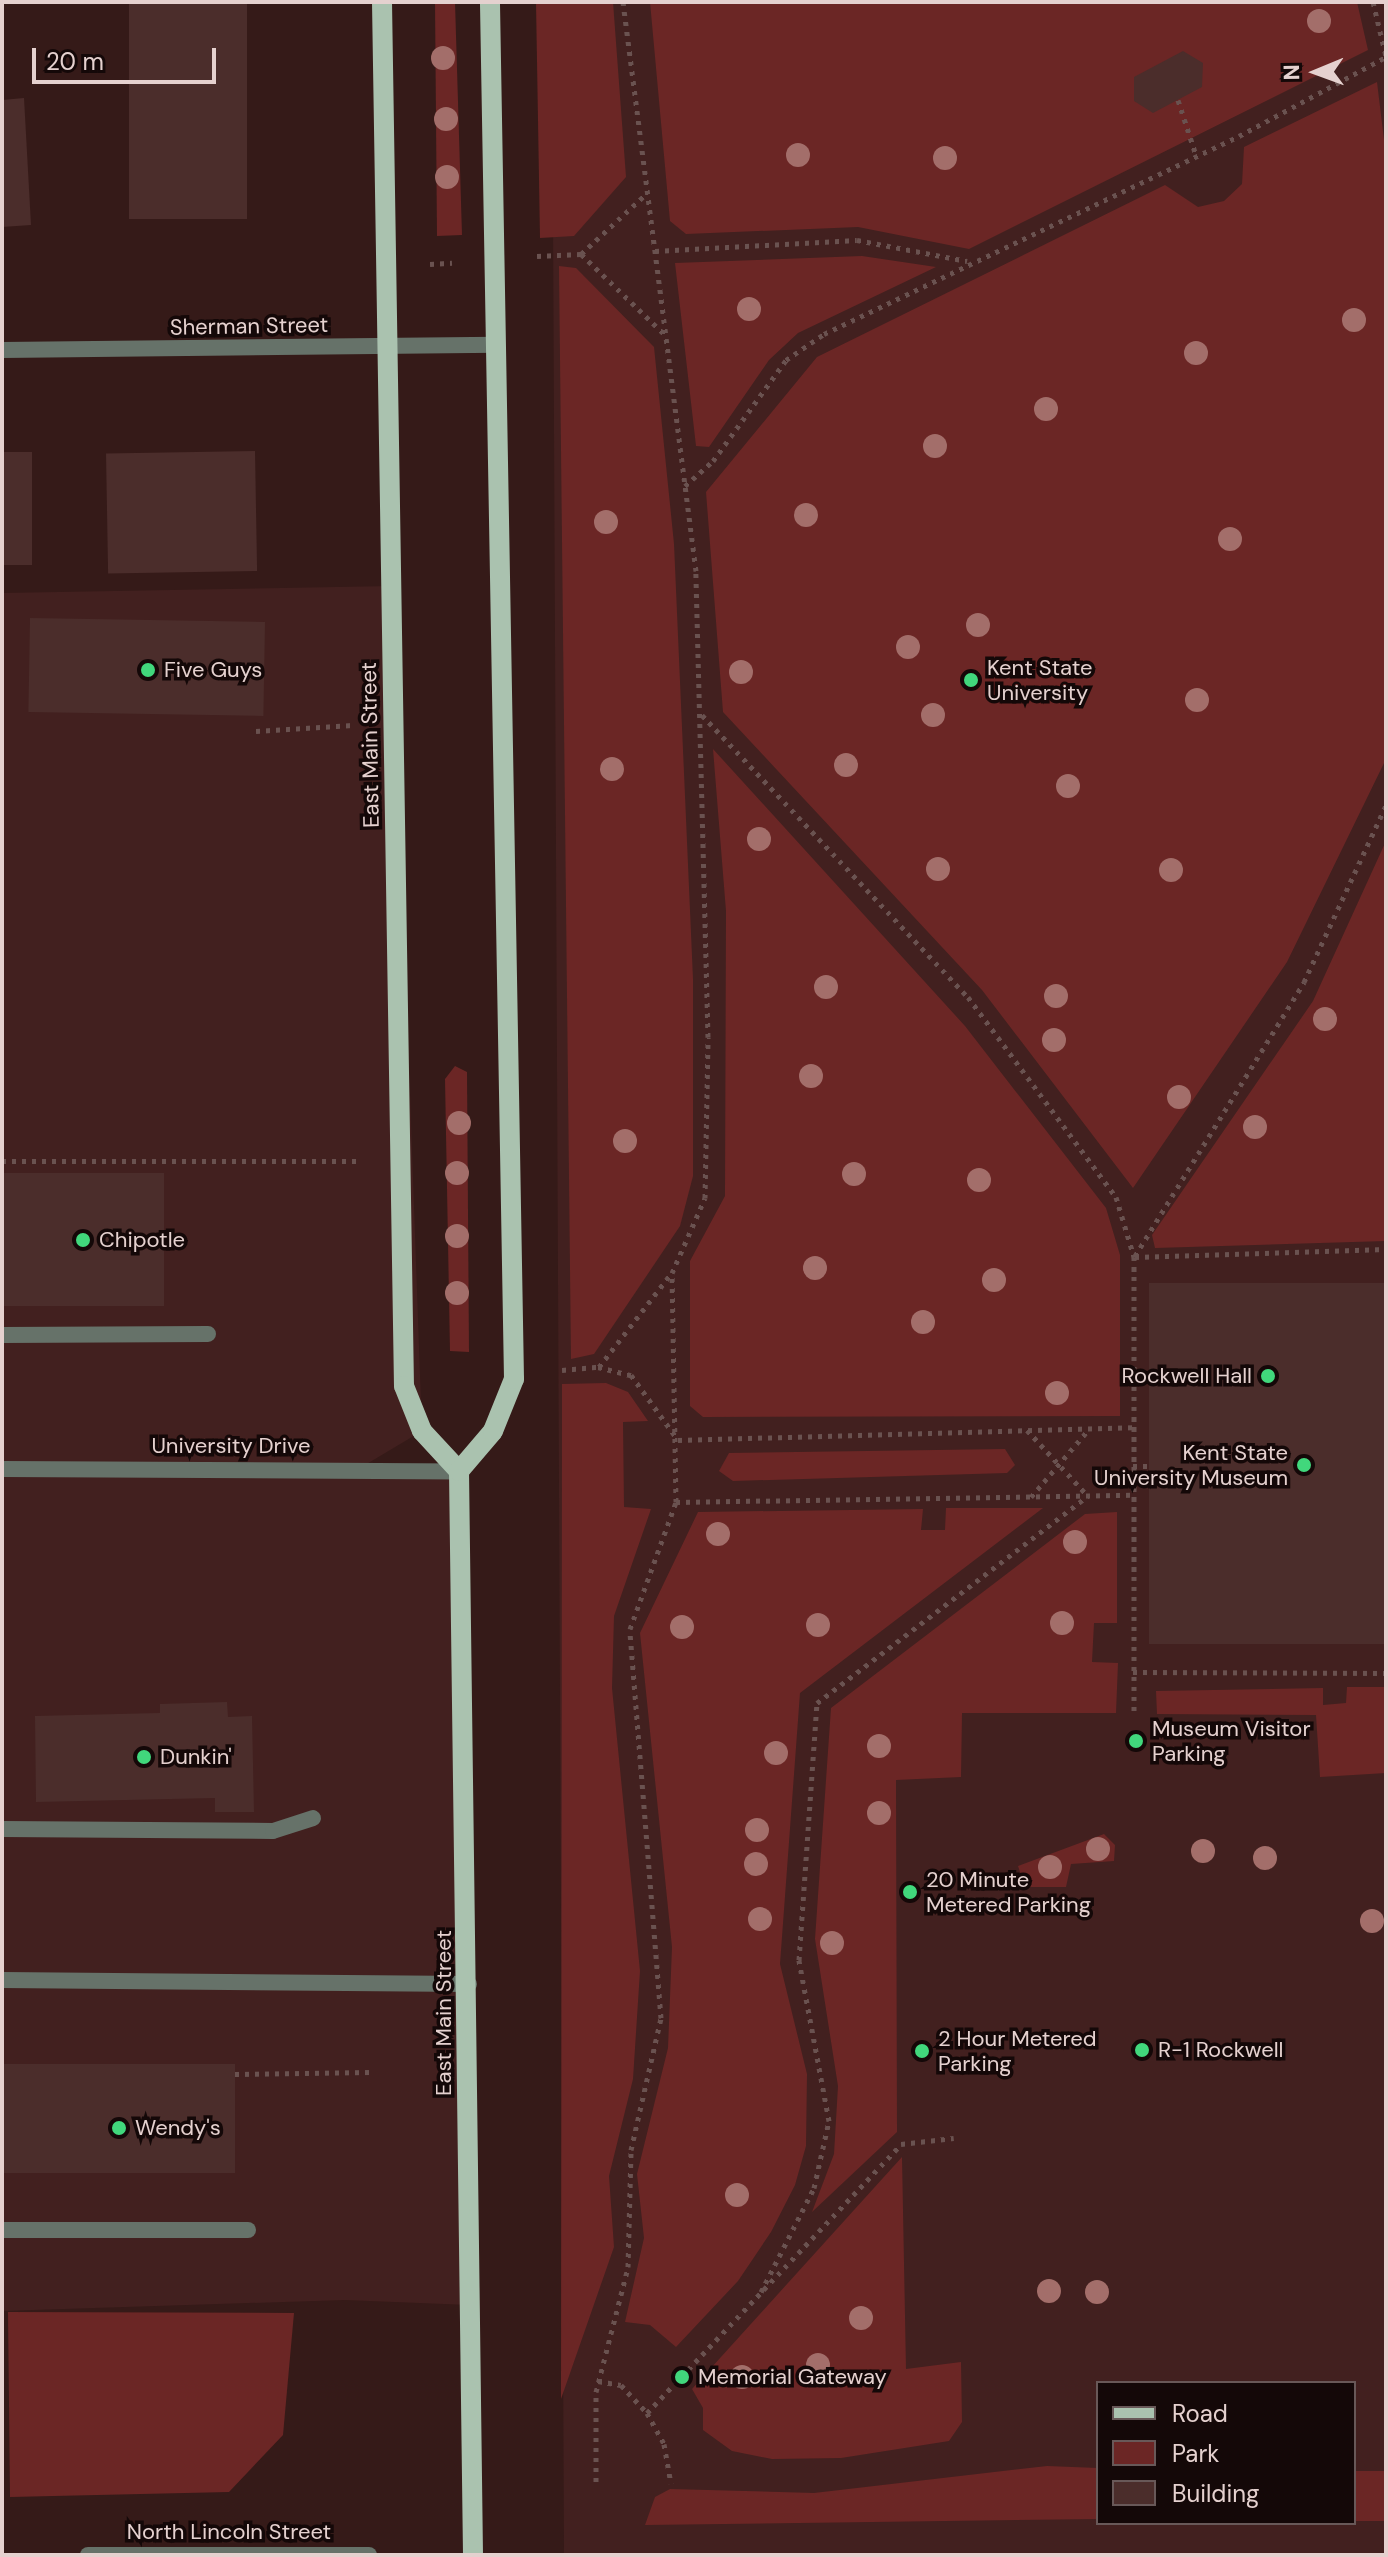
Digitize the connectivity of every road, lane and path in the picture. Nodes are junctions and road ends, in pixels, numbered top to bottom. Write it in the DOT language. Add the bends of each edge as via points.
graph roads {
  1 [pos="382,2"];
  2 [pos="490,2"];
  3 [pos="623,2"];
  4 [pos="1373,2"];
  5 [pos="1386,57"];
  6 [pos="1178,100"];
  7 [pos="1196,155"];
  8 [pos="648,192"];
  9 [pos="655,251"];
  10 [pos="969,261"];
  11 [pos="663,333"];
  12 [pos="497,345"];
  13 [pos="389,346"];
  14 [pos="2,350"];
  15 [pos="684,486"];
  16 [pos="702,714"];
  17 [pos="354,725"];
  18 [pos="256,731"];
  19 [pos="1386,805"];
  20 [pos="2,1161"];
  21 [pos="356,1161"];
  22 [pos="1386,1249"];
  23 [pos="1134,1257"];
  24 [pos="672,1273"];
  25 [pos="208,1334"];
  26 [pos="2,1335"];
  27 [pos="598,1367"];
  28 [pos="562,1370"];
  29 [pos="1133,1427"];
  30 [pos="1089,1429"];
  31 [pos="1027,1430"];
  32 [pos="678,1440"];
  33 [pos="1059,1464"];
  34 [pos="1133,1466"];
  35 [pos="1150,1466"];
  36 [pos="2,1469"];
  37 [pos="459,1471"];
  38 [pos="1133,1495"];
  39 [pos="1088,1496"];
  40 [pos="1031,1497"];
  41 [pos="676,1502"];
  42 [pos="1133,1672"];
  43 [pos="1386,1673"];
  44 [pos="1134,1713"];
  45 [pos="313,1818"];
  46 [pos="2,1829"];
  47 [pos="2,1980"];
  48 [pos="469,1984"];
  49 [pos="371,2072"];
  50 [pos="235,2074"];
  51 [pos="954,2138"];
  52 [pos="2,2230"];
  53 [pos="248,2230"];
  54 [pos="761,2292"];
  55 [pos="598,2381"];
  56 [pos="647,2413"];
  57 [pos="596,2482"];
  58 [pos="671,2483"];
  59 [pos="88,2555"];
  60 [pos="369,2555"];
  61 [pos="473,2555"];
  1 -- 13 [label="main road, East Main Street"];
  2 -- 12 [label="main road"];
  3 -- 8 [label="path"];
  4 -- 5 [label="path"];
  5 -- 7 [label="path"];
  6 -- 7 [label="path"];
  7 -- 10 [label="path"];
  8 -- 9 [label="path"];
  8 -- 11 [label="path" via="578,254"];
  9 -- 10 [label="path" via="857,240"];
  9 -- 11 [label="path"];
  10 -- 15 [label="path" via="786,360 713,461"];
  11 -- 15 [label="path"];
  12 -- 13 [label="street, Sherman Street"];
  12 -- 37 [label="main road" via="514,1379 493,1431"];
  13 -- 14 [label="street, Sherman Street"];
  13 -- 37 [label="main road, East Main Street" via="404,1386 422,1431"];
  15 -- 16 [label="path" via="696,571"];
  16 -- 23 [label="path" via="968,997 1116,1197"];
  16 -- 24 [label="path" via="705,1198"];
  17 -- 18 [label="path"];
  19 -- 23 [label="path" via="1304,982"];
  20 -- 21 [label="path"];
  22 -- 23 [label="path"];
  23 -- 29 [label="path"];
  24 -- 27 [label="path"];
  24 -- 32 [label="path"];
  25 -- 26 [label="street"];
  27 -- 28 [label="path"];
  27 -- 32 [label="path" via="631,1375"];
  29 -- 30 [label="path"];
  29 -- 34 [label="path"];
  30 -- 31 [label="path"];
  30 -- 33 [label="path"];
  31 -- 32 [label="path"];
  31 -- 33 [label="path"];
  32 -- 41 [label="path"];
  33 -- 39 [label="path"];
  33 -- 40 [label="path"];
  34 -- 35 [label="path"];
  34 -- 38 [label="path"];
  36 -- 37 [label="street, University Drive"];
  37 -- 48 [label="main road, East Main Street"];
  38 -- 39 [label="path"];
  38 -- 42 [label="path"];
  39 -- 40 [label="path"];
  39 -- 54 [label="path" via="817,1703 799,1960 829,2121 814,2188"];
  40 -- 41 [label="path"];
  41 -- 55 [label="path" via="630,1629 661,2018 631,2150 628,2267"];
  42 -- 43 [label="path"];
  42 -- 44 [label="path"];
  45 -- 46 [label="street" via="273,1831"];
  47 -- 48 [label="street"];
  48 -- 61 [label="main road, East Main Street"];
  49 -- 50 [label="path"];
  51 -- 54 [label="path" via="901,2144"];
  52 -- 53 [label="street"];
  54 -- 56 [label="path"];
  55 -- 56 [label="path" via="621,2385"];
  55 -- 57 [label="path"];
  56 -- 58 [label="path" via="664,2444"];
  59 -- 60 [label="street, North Lincoln Street"];
}
